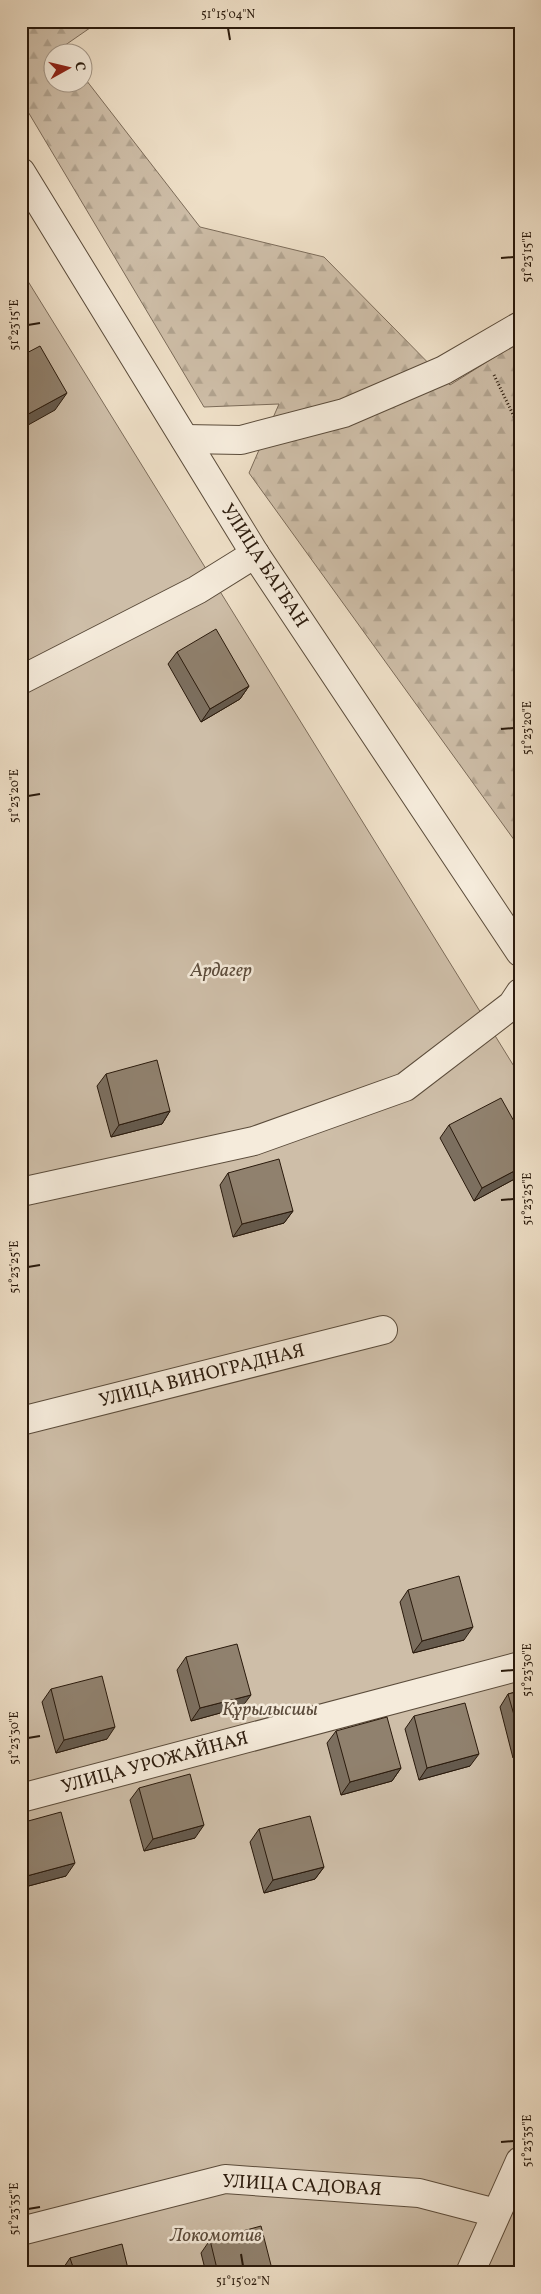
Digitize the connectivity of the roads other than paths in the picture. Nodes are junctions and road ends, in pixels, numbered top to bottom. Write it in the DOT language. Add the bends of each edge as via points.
graph roads {
  1 [pos="21,172"];
  2 [pos="520,326"];
  3 [pos="185,439"];
  4 [pos="255,554"];
  5 [pos="21,680"];
  6 [pos="520,952"];
  7 [pos="520,993"];
  8 [pos="21,1192"];
  9 [pos="383,1330"];
  10 [pos="21,1421"];
  11 [pos="520,1666"];
  12 [pos="21,1798"];
  13 [pos="520,2161"];
  14 [pos="496,2213"];
  15 [pos="21,2231"];
  16 [pos="470,2273"];
  1 -- 3 [label="street, УЛИЦА БАГБАН"];
  2 -- 3 [label="street" via="444,370 344,413 241,440"];
  3 -- 4 [label="street, УЛИЦА БАГБАН"];
  4 -- 5 [label="street" via="197,590"];
  4 -- 6 [label="street, УЛИЦА БАГБАН"];
  7 -- 8 [label="street" via="512,1005 405,1087 254,1141"];
  9 -- 10 [label="street, УЛИЦА ВИНОГРАДНАЯ"];
  11 -- 12 [label="street, УЛИЦА УРОЖАЙНАЯ"];
  13 -- 14 [label="street"];
  14 -- 15 [label="street, УЛИЦА САДОВАЯ" via="420,2193 225,2179"];
  14 -- 16 [label="street"];
}
